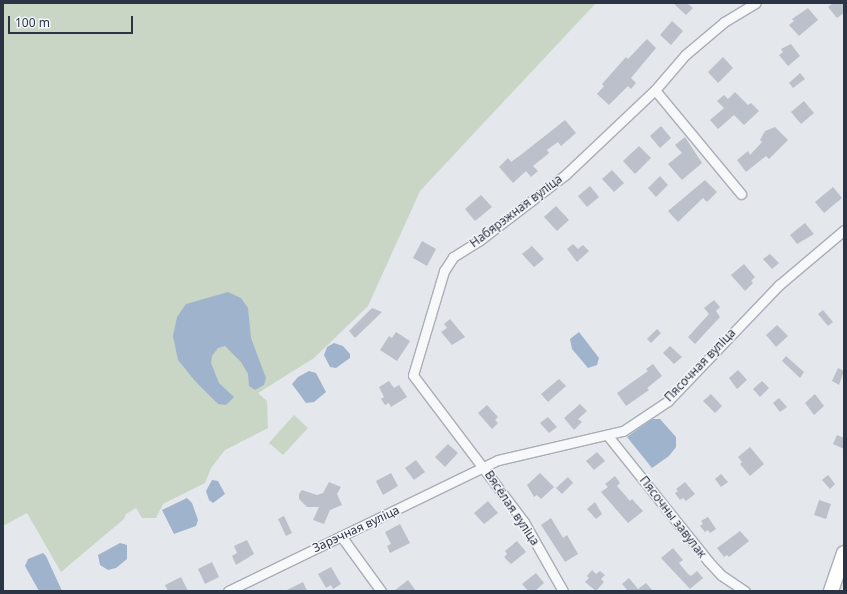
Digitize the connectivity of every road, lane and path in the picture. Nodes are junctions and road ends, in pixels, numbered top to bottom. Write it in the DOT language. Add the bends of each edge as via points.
graph roads {
  1 [pos="756,3"];
  2 [pos="655,90"];
  3 [pos="741,194"];
  4 [pos="844,230"];
  5 [pos="608,436"];
  6 [pos="484,466"];
  7 [pos="342,536"];
  8 [pos="844,553"];
  9 [pos="228,591"];
  10 [pos="381,591"];
  11 [pos="563,591"];
  12 [pos="745,591"];
  13 [pos="831,591"];
  1 -- 2 [label="street, Набярэжная вуліца" via="724,22 685,55"];
  2 -- 3 [label="street"];
  2 -- 6 [label="street, Набярэжная вуліца" via="565,175 480,240 453,257 444,271 413,375"];
  4 -- 5 [label="street, Пясочная вуліца" via="778,285 668,401 623,431"];
  5 -- 6 [label="street, Пясочная вуліца" via="498,460"];
  5 -- 12 [label="street, Пясочны завулак" via="708,561 722,575"];
  6 -- 7 [label="street, Зарэчная вуліца"];
  6 -- 11 [label="street, Вясёлая вуліца" via="490,480 524,522"];
  7 -- 9 [label="street, Зарэчная вуліца"];
  7 -- 10 [label="street"];
  8 -- 13 [label="main road"];
}
